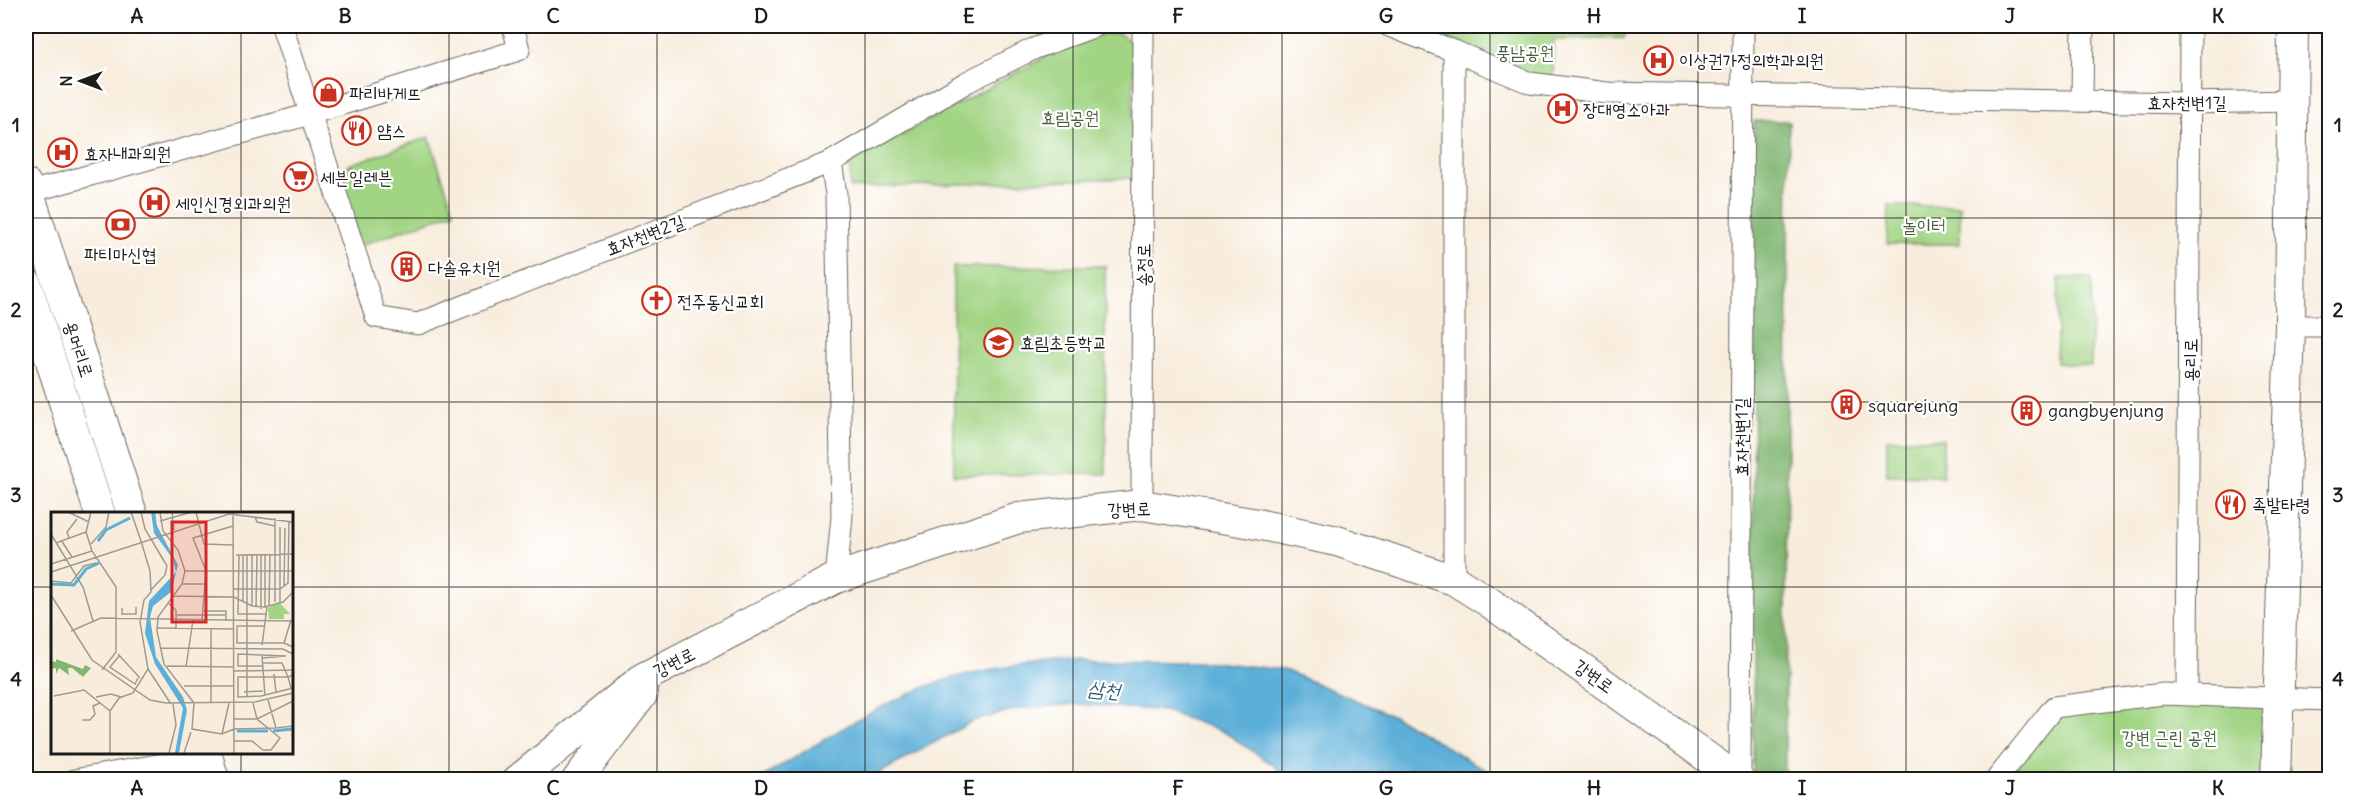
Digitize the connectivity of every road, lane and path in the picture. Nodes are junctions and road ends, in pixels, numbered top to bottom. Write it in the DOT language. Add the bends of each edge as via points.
graph roads {
  1 [pos="282,26"];
  2 [pos="513,26"];
  3 [pos="1096,26"];
  4 [pos="1143,26"];
  5 [pos="1389,26"];
  6 [pos="1743,26"];
  7 [pos="2083,26"];
  8 [pos="2190,26"];
  9 [pos="2293,26"];
  10 [pos="1455,51"];
  11 [pos="1743,95"];
  12 [pos="2082,101"];
  13 [pos="2292,101"];
  14 [pos="2190,103"];
  15 [pos="310,114"];
  16 [pos="831,162"];
  17 [pos="27,190"];
  18 [pos="26,283"];
  19 [pos="2290,326"];
  20 [pos="2330,326"];
  21 [pos="1142,505"];
  22 [pos="99,512"];
  23 [pos="131,512"];
  24 [pos="837,578"];
  25 [pos="1455,580"];
  26 [pos="644,678"];
  27 [pos="2187,694"];
  28 [pos="2279,698"];
  29 [pos="2330,700"];
  30 [pos="186,761"];
  31 [pos="74,780"];
  32 [pos="214,780"];
  33 [pos="518,780"];
  34 [pos="577,780"];
  35 [pos="1739,780"];
  36 [pos="1996,780"];
  37 [pos="2276,780"];
  1 -- 15 [label="street, 효자천변2길"];
  2 -- 15 [label="street" via="519,50"];
  3 -- 16 [label="street, 효자천변2길" via="1033,49 967,82"];
  4 -- 21 [label="street, 송정로"];
  5 -- 10 [label="street, 효자천변1길"];
  6 -- 11 [label="street, 효자천변1길"];
  7 -- 12 [label="street"];
  8 -- 14 [label="street, 용리로"];
  9 -- 13 [label="street"];
  10 -- 11 [label="street, 효자천변1길" via="1530,83 1606,93"];
  10 -- 25 [label="street"];
  11 -- 12 [label="street, 효자천변1길"];
  11 -- 35 [label="street, 효자천변1길"];
  12 -- 14 [label="street, 효자천변1길"];
  13 -- 14 [label="street, 효자천변1길"];
  13 -- 19 [label="street"];
  14 -- 27 [label="street, 용리로"];
  15 -- 16 [label="street, 효자천변2길" via="376,316 418,324"];
  15 -- 17 [label="street"];
  16 -- 24 [label="street" via="837,194 842,516"];
  17 -- 23 [label="street, 용머리로"];
  18 -- 22 [label="street, 용머리로"];
  19 -- 20 [label="street"];
  19 -- 28 [label="street"];
  21 -- 24 [label="street, 강변로" via="1019,518"];
  21 -- 25 [label="street, 강변로" via="1336,541"];
  24 -- 26 [label="street, 강변로"];
  25 -- 35 [label="street, 강변로"];
  26 -- 33 [label="street, 강변로"];
  26 -- 34 [label="street" via="642,695"];
  27 -- 28 [label="street"];
  27 -- 36 [label="street" via="2055,707"];
  28 -- 29 [label="street"];
  28 -- 37 [label="street"];
  30 -- 31 [label="street"];
  30 -- 32 [label="street"];
}
